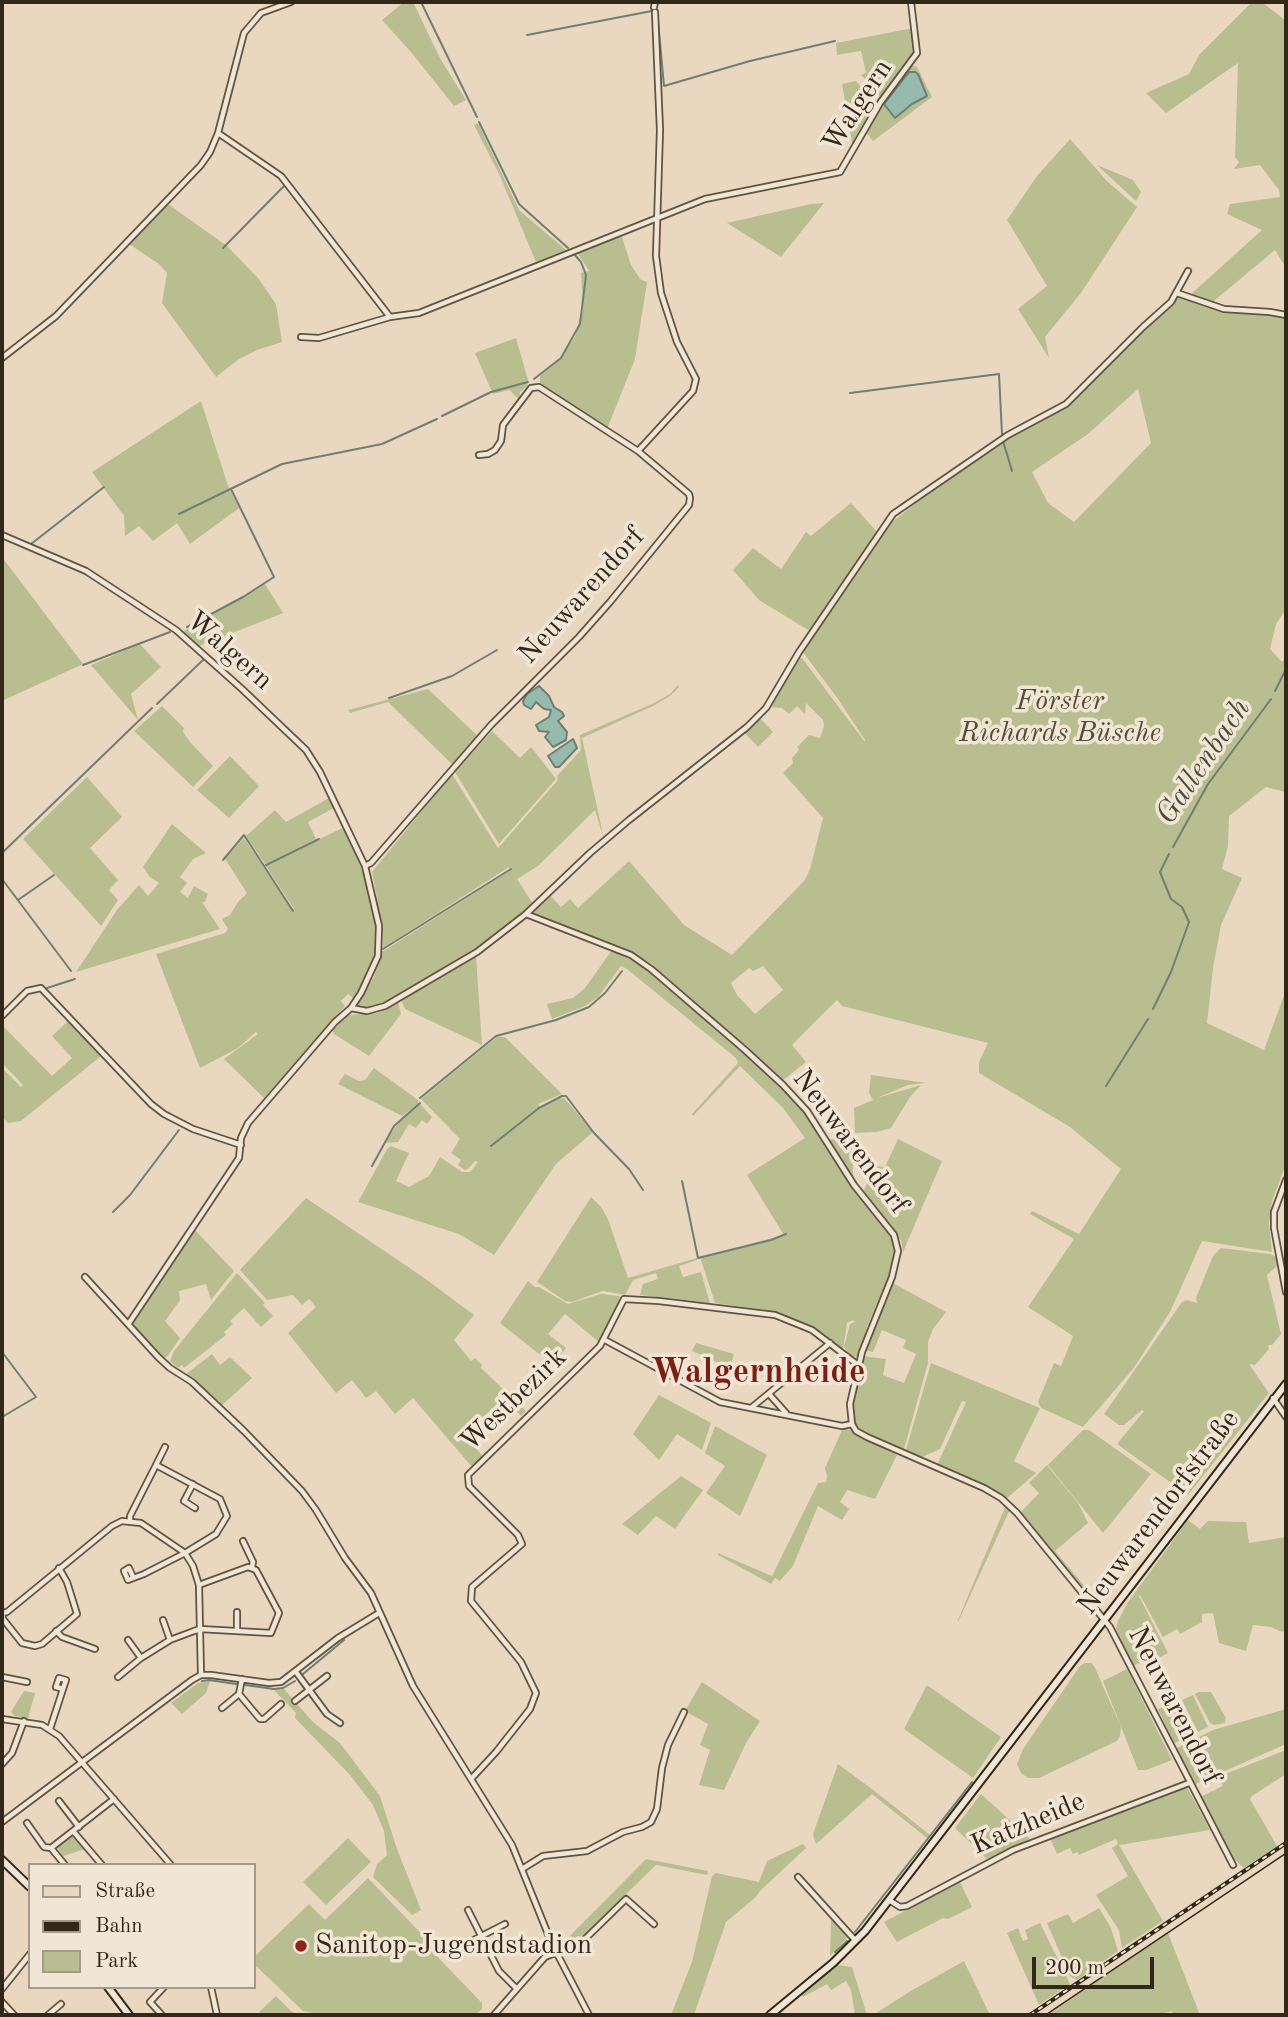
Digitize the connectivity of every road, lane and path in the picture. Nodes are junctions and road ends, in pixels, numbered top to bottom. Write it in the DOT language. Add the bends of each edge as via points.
graph roads {
  1 [pos="291,2"];
  2 [pos="911,2"];
  3 [pos="654,7"];
  4 [pos="218,132"];
  5 [pos="657,217"];
  6 [pos="1188,271"];
  7 [pos="1177,293"];
  8 [pos="1286,315"];
  9 [pos="390,317"];
  10 [pos="301,337"];
  11 [pos="2,358"];
  12 [pos="638,451"];
  13 [pos="479,455"];
  14 [pos="2,535"];
  15 [pos="365,866"];
  16 [pos="526,914"];
  17 [pos="351,1008"];
  18 [pos="2,1016"];
  19 [pos="241,1145"];
  20 [pos="1286,1180"];
  21 [pos="85,1277"];
  22 [pos="1286,1292"];
  23 [pos="129,1323"];
  24 [pos="605,1340"];
  25 [pos="830,1343"];
  26 [pos="858,1365"];
  27 [pos="1286,1384"];
  28 [pos="769,1394"];
  29 [pos="1273,1398"];
  30 [pos="750,1409"];
  31 [pos="787,1414"];
  32 [pos="1286,1417"];
  33 [pos="852,1424"];
  34 [pos="165,1447"];
  35 [pos="156,1465"];
  36 [pos="193,1484"];
  37 [pos="195,1508"];
  38 [pos="130,1521"];
  39 [pos="243,1541"];
  40 [pos="185,1553"];
  41 [pos="252,1567"];
  42 [pos="59,1569"];
  43 [pos="133,1577"];
  44 [pos="199,1585"];
  45 [pos="237,1612"];
  46 [pos="2,1613"];
  47 [pos="379,1613"];
  48 [pos="163,1619"];
  49 [pos="1105,1620"];
  50 [pos="200,1629"];
  51 [pos="237,1631"];
  52 [pos="57,1632"];
  53 [pos="128,1640"];
  54 [pos="170,1640"];
  55 [pos="94,1649"];
  56 [pos="141,1658"];
  57 [pos="1067,1669"];
  58 [pos="296,1672"];
  59 [pos="201,1675"];
  60 [pos="327,1676"];
  61 [pos="2,1677"];
  62 [pos="118,1678"];
  63 [pos="242,1679"];
  64 [pos="27,1682"];
  65 [pos="63,1689"];
  66 [pos="309,1691"];
  67 [pos="239,1694"];
  68 [pos="296,1701"];
  69 [pos="281,1704"];
  70 [pos="222,1708"];
  71 [pos="684,1712"];
  72 [pos="2,1718"];
  73 [pos="24,1721"];
  74 [pos="340,1723"];
  75 [pos="50,1729"];
  76 [pos="82,1762"];
  77 [pos="2,1764"];
  78 [pos="472,1778"];
  79 [pos="1189,1783"];
  80 [pos="114,1799"];
  81 [pos="59,1801"];
  82 [pos="2,1822"];
  83 [pos="26,1823"];
  84 [pos="79,1827"];
  85 [pos="73,1831"];
  86 [pos="51,1848"];
  87 [pos="1286,1848"];
  88 [pos="2,1860"];
  89 [pos="63,1863"];
  90 [pos="100,1863"];
  91 [pos="169,1863"];
  92 [pos="1233,1865"];
  93 [pos="522,1868"];
  94 [pos="798,1877"];
  95 [pos="28,1885"];
  96 [pos="889,1900"];
  97 [pos="468,1910"];
  98 [pos="505,1924"];
  99 [pos="654,1924"];
  100 [pos="481,1936"];
  101 [pos="856,1941"];
  102 [pos="458,1948"];
  103 [pos="556,1951"];
  104 [pos="28,1956"];
  105 [pos="2,1989"];
  106 [pos="110,1989"];
  107 [pos="162,1989"];
  108 [pos="211,1989"];
  109 [pos="517,1989"];
  110 [pos="2,2002"];
  111 [pos="61,2004"];
  112 [pos="10,2010"];
  113 [pos="162,2014"];
  114 [pos="5,2015"];
  115 [pos="14,2015"];
  116 [pos="48,2015"];
  117 [pos="129,2015"];
  118 [pos="217,2015"];
  119 [pos="494,2015"];
  120 [pos="589,2015"];
  121 [pos="770,2015"];
  122 [pos="1038,2015"];
  1 -- 4 [label="street" via="261,13 244,33"];
  2 -- 5 [label="street, Walgern" via="917,53 880,103 840,172 705,199"];
  3 -- 5 [label="street" via="660,130"];
  4 -- 9 [label="street" via="281,176"];
  4 -- 11 [label="street" via="195,173 56,316"];
  5 -- 9 [label="street, Walgern" via="419,313"];
  5 -- 12 [label="street" via="661,293 677,342 696,379 693,390"];
  6 -- 7 [label="street"];
  7 -- 8 [label="street" via="1224,309"];
  7 -- 16 [label="street" via="1066,404 1008,435 893,514 766,708 590,853"];
  9 -- 10 [label="street, Walgern" via="319,338"];
  12 -- 13 [label="street" via="533,387 503,425 495,450"];
  12 -- 15 [label="street, Neuwarendorf" via="689,494 689,505 579,637 491,725"];
  14 -- 15 [label="street, Walgern" via="91,574 176,630 234,681 310,755"];
  15 -- 17 [label="street" via="380,937 376,965"];
  16 -- 17 [label="street" via="477,952 385,1006 367,1012"];
  16 -- 26 [label="street, Neuwarendorf" via="631,955 745,1050 807,1111 896,1243 892,1277"];
  17 -- 19 [label="street" via="248,1122"];
  18 -- 19 [label="street" via="27,991 41,988 151,1104 193,1129"];
  19 -- 23 [label="street" via="239,1158"];
  20 -- 22 [label="street" via="1274,1212"];
  21 -- 23 [label="street"];
  23 -- 47 [label="street" via="158,1357 209,1398 302,1491"];
  24 -- 25 [label="street" via="620,1305 630,1298 775,1315"];
  24 -- 30 [label="street" via="720,1402"];
  24 -- 78 [label="street, Westbezirk" via="467,1478 469,1486 522,1541 472,1587 471,1601 521,1662 536,1693 530,1709"];
  25 -- 26 [label="street"];
  25 -- 28 [label="street"];
  26 -- 33 [label="street, Neuwarendorf" via="850,1405"];
  27 -- 29 [label="street, Neuwarendorfstraße"];
  28 -- 30 [label="street"];
  28 -- 31 [label="street"];
  29 -- 32 [label="street"];
  29 -- 49 [label="street, Neuwarendorfstraße"];
  30 -- 31 [label="street"];
  31 -- 33 [label="street"];
  33 -- 49 [label="street, Neuwarendorf" via="867,1437 1001,1498"];
  34 -- 35 [label="street"];
  35 -- 36 [label="street"];
  35 -- 38 [label="street"];
  36 -- 37 [label="street" via="184,1502"];
  36 -- 40 [label="street" via="220,1499 227,1516 216,1534"];
  38 -- 40 [label="street" via="141,1523"];
  38 -- 42 [label="street" via="103,1532"];
  39 -- 41 [label="street"];
  40 -- 43 [label="street"];
  40 -- 44 [label="street"];
  41 -- 44 [label="street"];
  41 -- 51 [label="street" via="279,1613 271,1633"];
  42 -- 46 [label="street"];
  42 -- 52 [label="street" via="77,1614"];
  44 -- 50 [label="street"];
  45 -- 51 [label="street"];
  46 -- 52 [label="street" via="22,1643 35,1646"];
  47 -- 58 [label="street"];
  47 -- 78 [label="street" via="413,1686"];
  48 -- 54 [label="street"];
  49 -- 57 [label="street, Neuwarendorfstraße"];
  49 -- 79 [label="street, Neuwarendorf"];
  50 -- 51 [label="street"];
  50 -- 54 [label="street"];
  50 -- 59 [label="street"];
  52 -- 55 [label="street"];
  53 -- 56 [label="street"];
  54 -- 56 [label="street"];
  56 -- 62 [label="street"];
  57 -- 96 [label="street, Katzheide"];
  58 -- 63 [label="street" via="281,1682"];
  58 -- 66 [label="street"];
  59 -- 63 [label="street"];
  59 -- 76 [label="street"];
  60 -- 66 [label="street"];
  61 -- 64 [label="street"];
  63 -- 67 [label="street"];
  65 -- 75 [label="street"];
  66 -- 68 [label="street"];
  66 -- 74 [label="street"];
  67 -- 69 [label="street" via="260,1719"];
  67 -- 70 [label="street"];
  71 -- 93 [label="street" via="668,1745 651,1822 587,1852 543,1856"];
  72 -- 73 [label="street"];
  73 -- 75 [label="street"];
  73 -- 77 [label="street" via="12,1753"];
  75 -- 76 [label="street"];
  76 -- 80 [label="street"];
  76 -- 82 [label="street"];
  78 -- 93 [label="street"];
  79 -- 92 [label="street, Neuwarendorf"];
  79 -- 96 [label="street, Katzheide" via="1013,1850 907,1906"];
  80 -- 84 [label="street"];
  80 -- 91 [label="street"];
  81 -- 84 [label="street"];
  83 -- 86 [label="street" via="44,1847"];
  84 -- 85 [label="street"];
  85 -- 86 [label="street"];
  85 -- 90 [label="street"];
  86 -- 89 [label="street"];
  87 -- 122 [label="main road"];
  88 -- 95 [label="street"];
  93 -- 103 [label="street"];
  94 -- 101 [label="street"];
  96 -- 101 [label="street, Katzheide"];
  97 -- 100 [label="street"];
  98 -- 100 [label="street"];
  99 -- 103 [label="street" via="626,1899 581,1943"];
  100 -- 102 [label="street"];
  100 -- 109 [label="street" via="502,1975"];
  101 -- 121 [label="street, Katzheide"];
  103 -- 109 [label="street"];
  103 -- 120 [label="street"];
  104 -- 105 [label="street"];
  106 -- 117 [label="street"];
  107 -- 113 [label="street" via="150,2002"];
  108 -- 118 [label="street"];
  109 -- 119 [label="street"];
  110 -- 112 [label="street"];
  111 -- 116 [label="street"];
  112 -- 114 [label="street"];
  112 -- 115 [label="street"];
}
